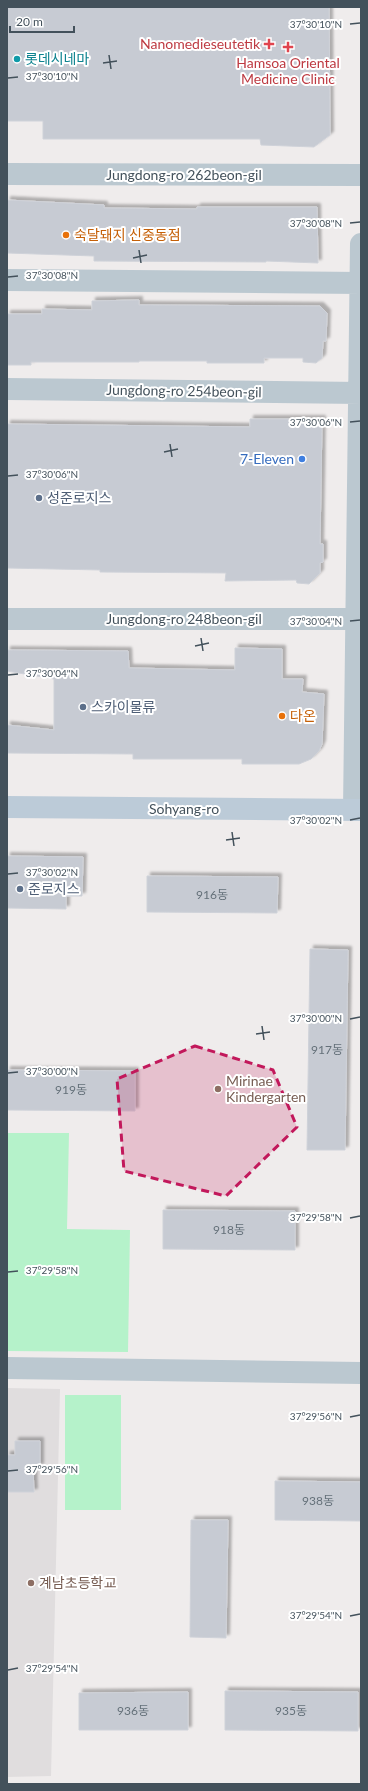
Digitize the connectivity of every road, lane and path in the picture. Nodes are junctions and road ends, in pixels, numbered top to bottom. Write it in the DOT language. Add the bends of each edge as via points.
graph roads {
  1 [pos="7,174"];
  2 [pos="361,175"];
  3 [pos="361,244"];
  4 [pos="7,280"];
  5 [pos="361,283"];
  6 [pos="7,389"];
  7 [pos="360,393"];
  8 [pos="7,619"];
  9 [pos="359,619"];
  10 [pos="7,807"];
  11 [pos="358,810"];
  12 [pos="7,1368"];
  13 [pos="361,1373"];
  1 -- 2 [label="street, Jungdong-ro 262beon-gil"];
  3 -- 5 [label="street"];
  4 -- 5 [label="street"];
  5 -- 7 [label="street"];
  6 -- 7 [label="street, Jungdong-ro 254beon-gil"];
  7 -- 9 [label="street"];
  8 -- 9 [label="street, Jungdong-ro 248beon-gil"];
  9 -- 11 [label="street"];
  10 -- 11 [label="street, Sohyang-ro"];
  12 -- 13 [label="street"];
}
